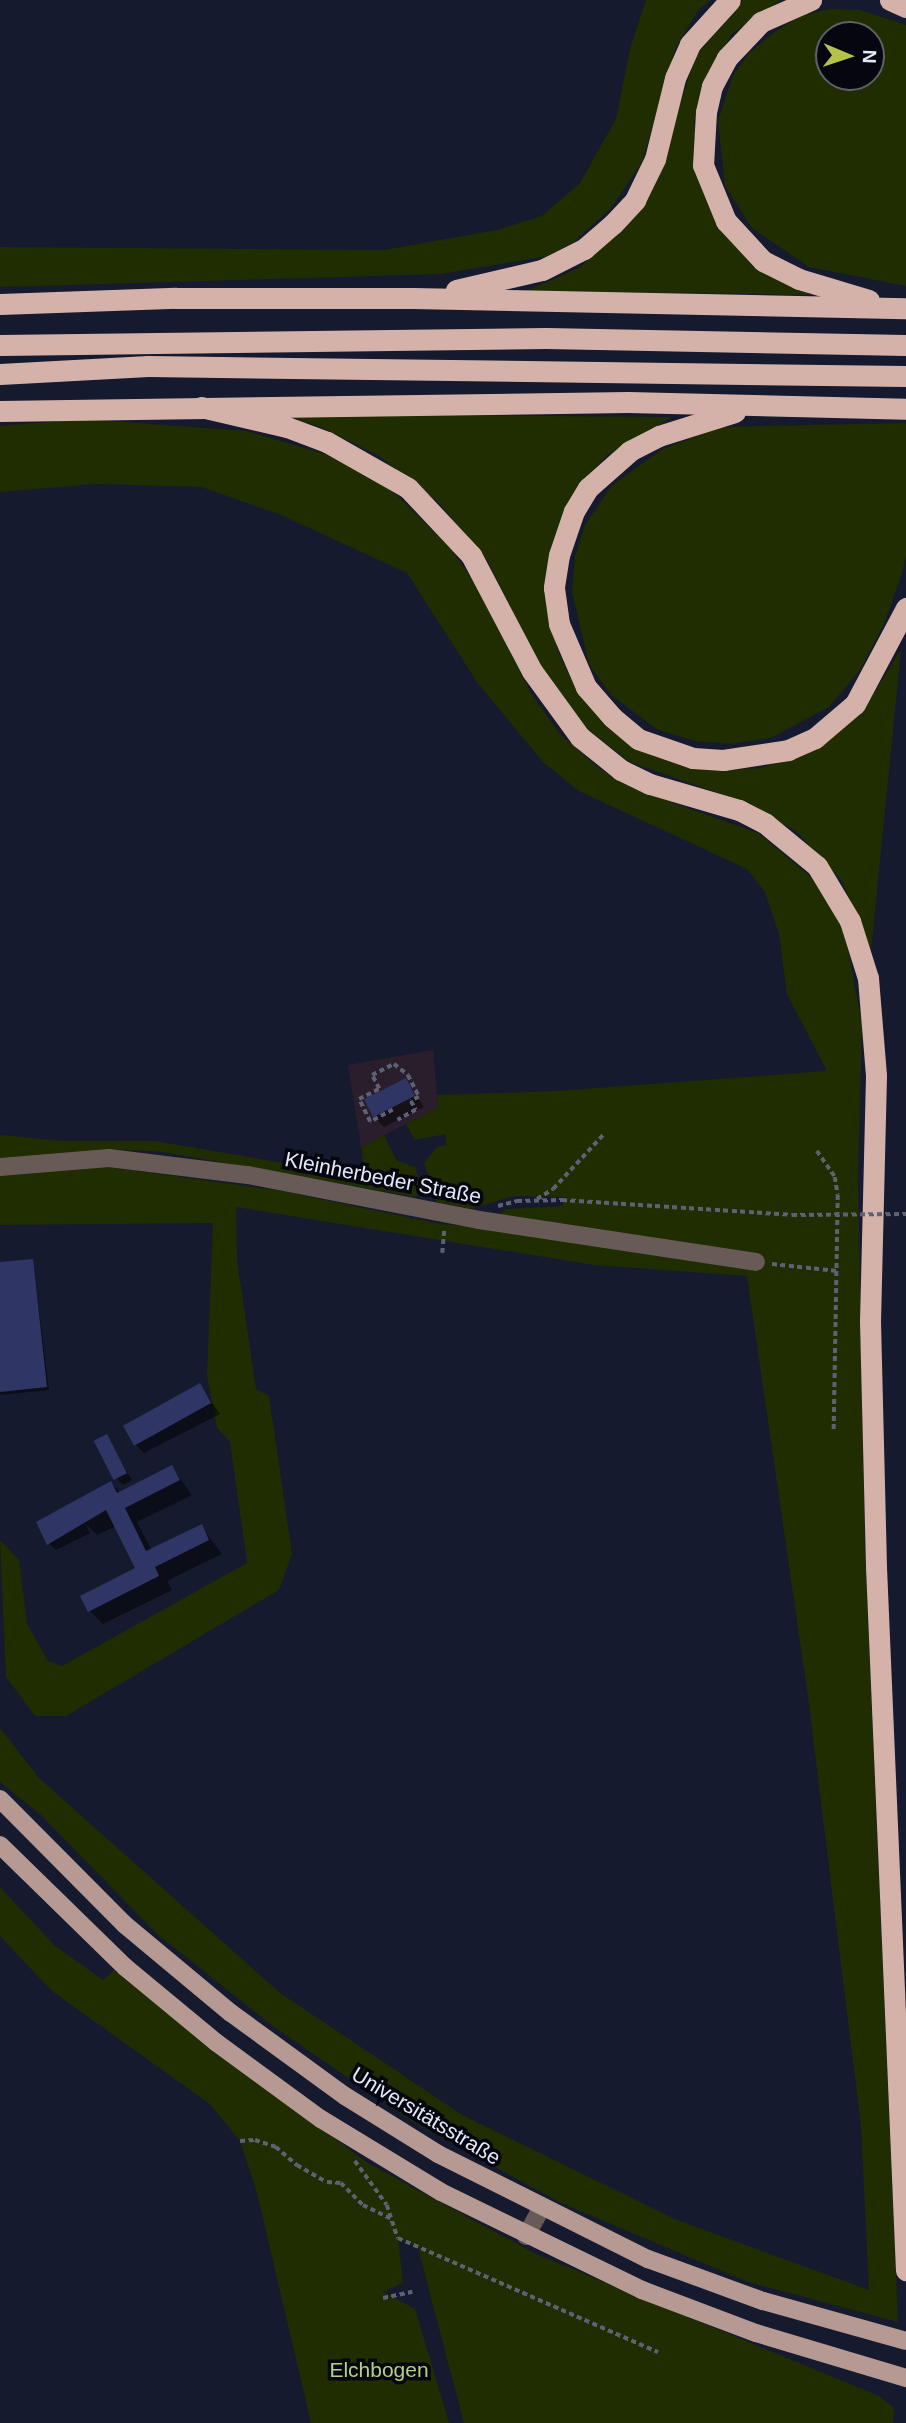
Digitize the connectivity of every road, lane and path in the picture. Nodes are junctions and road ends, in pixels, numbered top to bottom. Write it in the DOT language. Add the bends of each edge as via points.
graph roads {
  1 [pos="730,0"];
  2 [pos="811,0"];
  3 [pos="890,0"];
  4 [pos="906,7"];
  5 [pos="413,298"];
  6 [pos="0,304"];
  7 [pos="904,308"];
  8 [pos="0,345"];
  9 [pos="906,345"];
  10 [pos="0,374"];
  11 [pos="906,376"];
  12 [pos="201,407"];
  13 [pos="748,408"];
  14 [pos="906,409"];
  15 [pos="0,411"];
  16 [pos="906,608"];
  17 [pos="393,1110"];
  18 [pos="398,1120"];
  19 [pos="603,1135"];
  20 [pos="817,1151"];
  21 [pos="0,1167"];
  22 [pos="534,1200"];
  23 [pos="445,1213"];
  24 [pos="906,1213"];
  25 [pos="479,1220"];
  26 [pos="442,1252"];
  27 [pos="756,1262"];
  28 [pos="836,1271"];
  29 [pos="834,1433"];
  30 [pos="0,1799"];
  31 [pos="0,1845"];
  32 [pos="240,2141"];
  33 [pos="352,2158"];
  34 [pos="541,2208"];
  35 [pos="394,2220"];
  36 [pos="526,2236"];
  37 [pos="906,2270"];
  38 [pos="412,2292"];
  39 [pos="383,2298"];
  40 [pos="906,2341"];
  41 [pos="658,2352"];
  42 [pos="906,2378"];
  1 -- 5 [label="highway" via="691,44 675,78 655,159 635,200 613,224 584,249 542,270"];
  2 -- 7 [label="highway" via="761,22 727,58 712,86 706,112 703,165 726,221 763,261 799,279"];
  3 -- 4 [label="highway"];
  5 -- 6 [label="highway"];
  5 -- 7 [label="highway"];
  8 -- 9 [label="highway" via="547,338"];
  10 -- 11 [label="highway" via="161,366"];
  12 -- 13 [label="highway" via="628,402"];
  12 -- 15 [label="highway"];
  12 -- 37 [label="highway" via="287,427 327,442 408,488 471,555 537,680 580,737 621,770 650,784 739,810 766,824 817,866 850,920 868,978 876,1076 870,1321"];
  13 -- 14 [label="highway"];
  13 -- 16 [label="highway" via="659,436 629,451 597,479 574,510 559,555 555,588 569,654 586,687 638,739 666,752 723,760 788,750 815,738 855,704"];
  17 -- 18 [label="path" via="370,1122 359,1099 379,1089 372,1075 394,1064 408,1075 419,1097 411,1101 416,1110"];
  19 -- 22 [label="path" via="553,1189"];
  20 -- 28 [label="path" via="831,1170 838,1195"];
  21 -- 23 [label="street, Kleinherbeder Straße" via="109,1158 248,1175"];
  22 -- 24 [label="path, bridge" via="792,1215"];
  22 -- 25 [label="path" via="501,1204"];
  23 -- 25 [label="street, Kleinherbeder Straße"];
  23 -- 26 [label="path"];
  25 -- 27 [label="street, Kleinherbeder Straße"];
  27 -- 28 [label="path"];
  28 -- 29 [label="path"];
  30 -- 34 [label="main road, Universitätsstraße" via="124,1924 231,2013 345,2096 438,2154"];
  31 -- 36 [label="main road" via="125,1967 217,2043 358,2142"];
  32 -- 35 [label="path" via="276,2147 297,2165 327,2182 341,2183 363,2205"];
  33 -- 35 [label="path"];
  34 -- 36 [label="street"];
  34 -- 40 [label="main road, Universitätsstraße" via="648,2259 763,2301"];
  35 -- 41 [label="path" via="398,2238"];
  36 -- 42 [label="main road" via="642,2290 756,2333"];
  38 -- 39 [label="path"];
}
